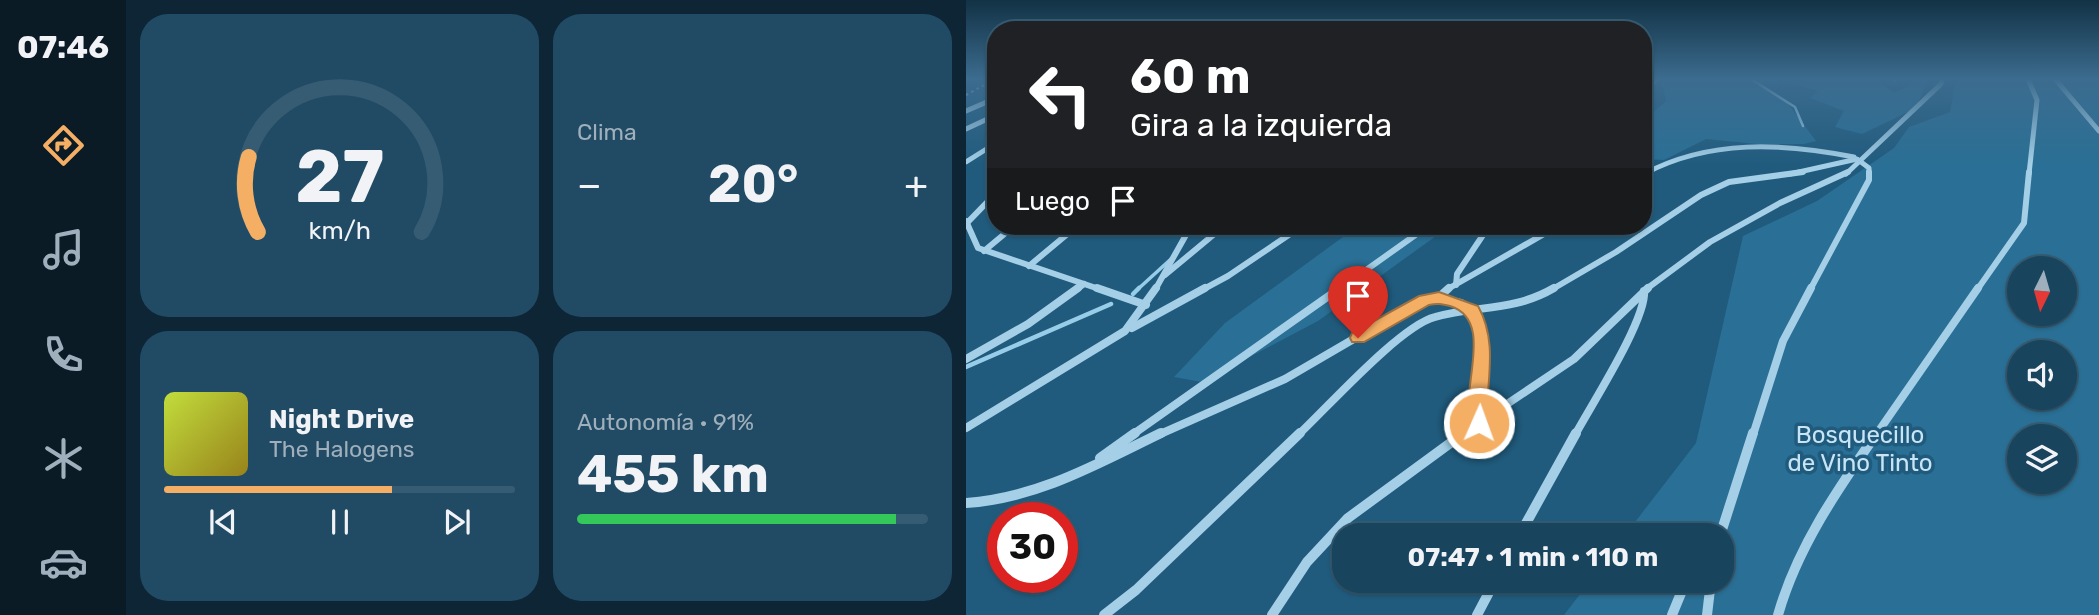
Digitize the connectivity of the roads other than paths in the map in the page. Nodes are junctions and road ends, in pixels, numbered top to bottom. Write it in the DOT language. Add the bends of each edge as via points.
graph roads {
  1 [pos="1915,108"];
  2 [pos="2036,108"];
  3 [pos="2081,108"];
  4 [pos="987,119"];
  5 [pos="966,129"];
  6 [pos="2099,131"];
  7 [pos="987,149"];
  8 [pos="969,160"];
  9 [pos="1859,160"];
  10 [pos="1652,170"];
  11 [pos="966,171"];
  12 [pos="987,201"];
  13 [pos="966,222"];
  14 [pos="1652,228"];
  15 [pos="1003,235"];
  16 [pos="1066,235"];
  17 [pos="1186,235"];
  18 [pos="1213,235"];
  19 [pos="1289,235"];
  20 [pos="1416,235"];
  21 [pos="1483,235"];
  22 [pos="1542,235"];
  23 [pos="1641,235"];
  24 [pos="984,251"];
  25 [pos="1028,266"];
  26 [pos="1162,277"];
  27 [pos="1084,284"];
  28 [pos="1456,285"];
  29 [pos="1644,291"];
  30 [pos="1439,297"];
  31 [pos="1146,305"];
  32 [pos="1472,310"];
  33 [pos="1125,331"];
  34 [pos="966,359"];
  35 [pos="1479,423"];
  36 [pos="966,428"];
  37 [pos="1086,468"];
  38 [pos="966,503"];
  39 [pos="1526,523"];
  40 [pos="1724,523"];
  41 [pos="1489,593"];
  42 [pos="1681,593"];
  43 [pos="1710,593"];
  44 [pos="1104,615"];
  45 [pos="1272,615"];
  46 [pos="1477,615"];
  47 [pos="1672,615"];
  48 [pos="1707,615"];
  49 [pos="1778,615"];
  1 -- 9 [label="street"];
  2 -- 49 [label="street" via="2024,223 1826,506"];
  3 -- 6 [label="street"];
  4 -- 5 [label="street"];
  7 -- 8 [label="street"];
  8 -- 11 [label="street"];
  9 -- 10 [label="street" via="1827,153 1721,148 1690,153"];
  9 -- 14 [label="street" via="1721,185"];
  9 -- 29 [label="street" via="1845,175 1726,232"];
  9 -- 40 [label="street" via="1869,168 1869,180 1783,341"];
  12 -- 13 [label="street"];
  13 -- 24 [label="street" via="978,248"];
  15 -- 24 [label="street"];
  16 -- 25 [label="street"];
  17 -- 26 [label="street"];
  18 -- 26 [label="street"];
  19 -- 33 [label="street" via="1228,276"];
  20 -- 37 [label="street"];
  21 -- 28 [label="street" via="1457,274"];
  22 -- 28 [label="street"];
  23 -- 32 [label="street" via="1552,291 1517,304"];
  24 -- 25 [label="street"];
  25 -- 27 [label="street"];
  26 -- 31 [label="street"];
  27 -- 31 [label="street"];
  27 -- 34 [label="street" via="1028,324"];
  28 -- 30 [label="street"];
  29 -- 35 [label="street" via="1574,359"];
  29 -- 39 [label="street" via="1637,321"];
  30 -- 32 [label="street"];
  30 -- 37 [label="street" via="1413,305 1301,371"];
  31 -- 33 [label="street"];
  32 -- 35 [label="street" via="1482,334"];
  32 -- 44 [label="street" via="1434,317 1409,328 1136,590"];
  33 -- 36 [label="street"];
  35 -- 45 [label="street" via="1348,518 1307,562"];
  37 -- 38 [label="street" via="1032,492"];
  41 -- 46 [label="street"];
  42 -- 47 [label="street"];
  43 -- 48 [label="street"];
}
